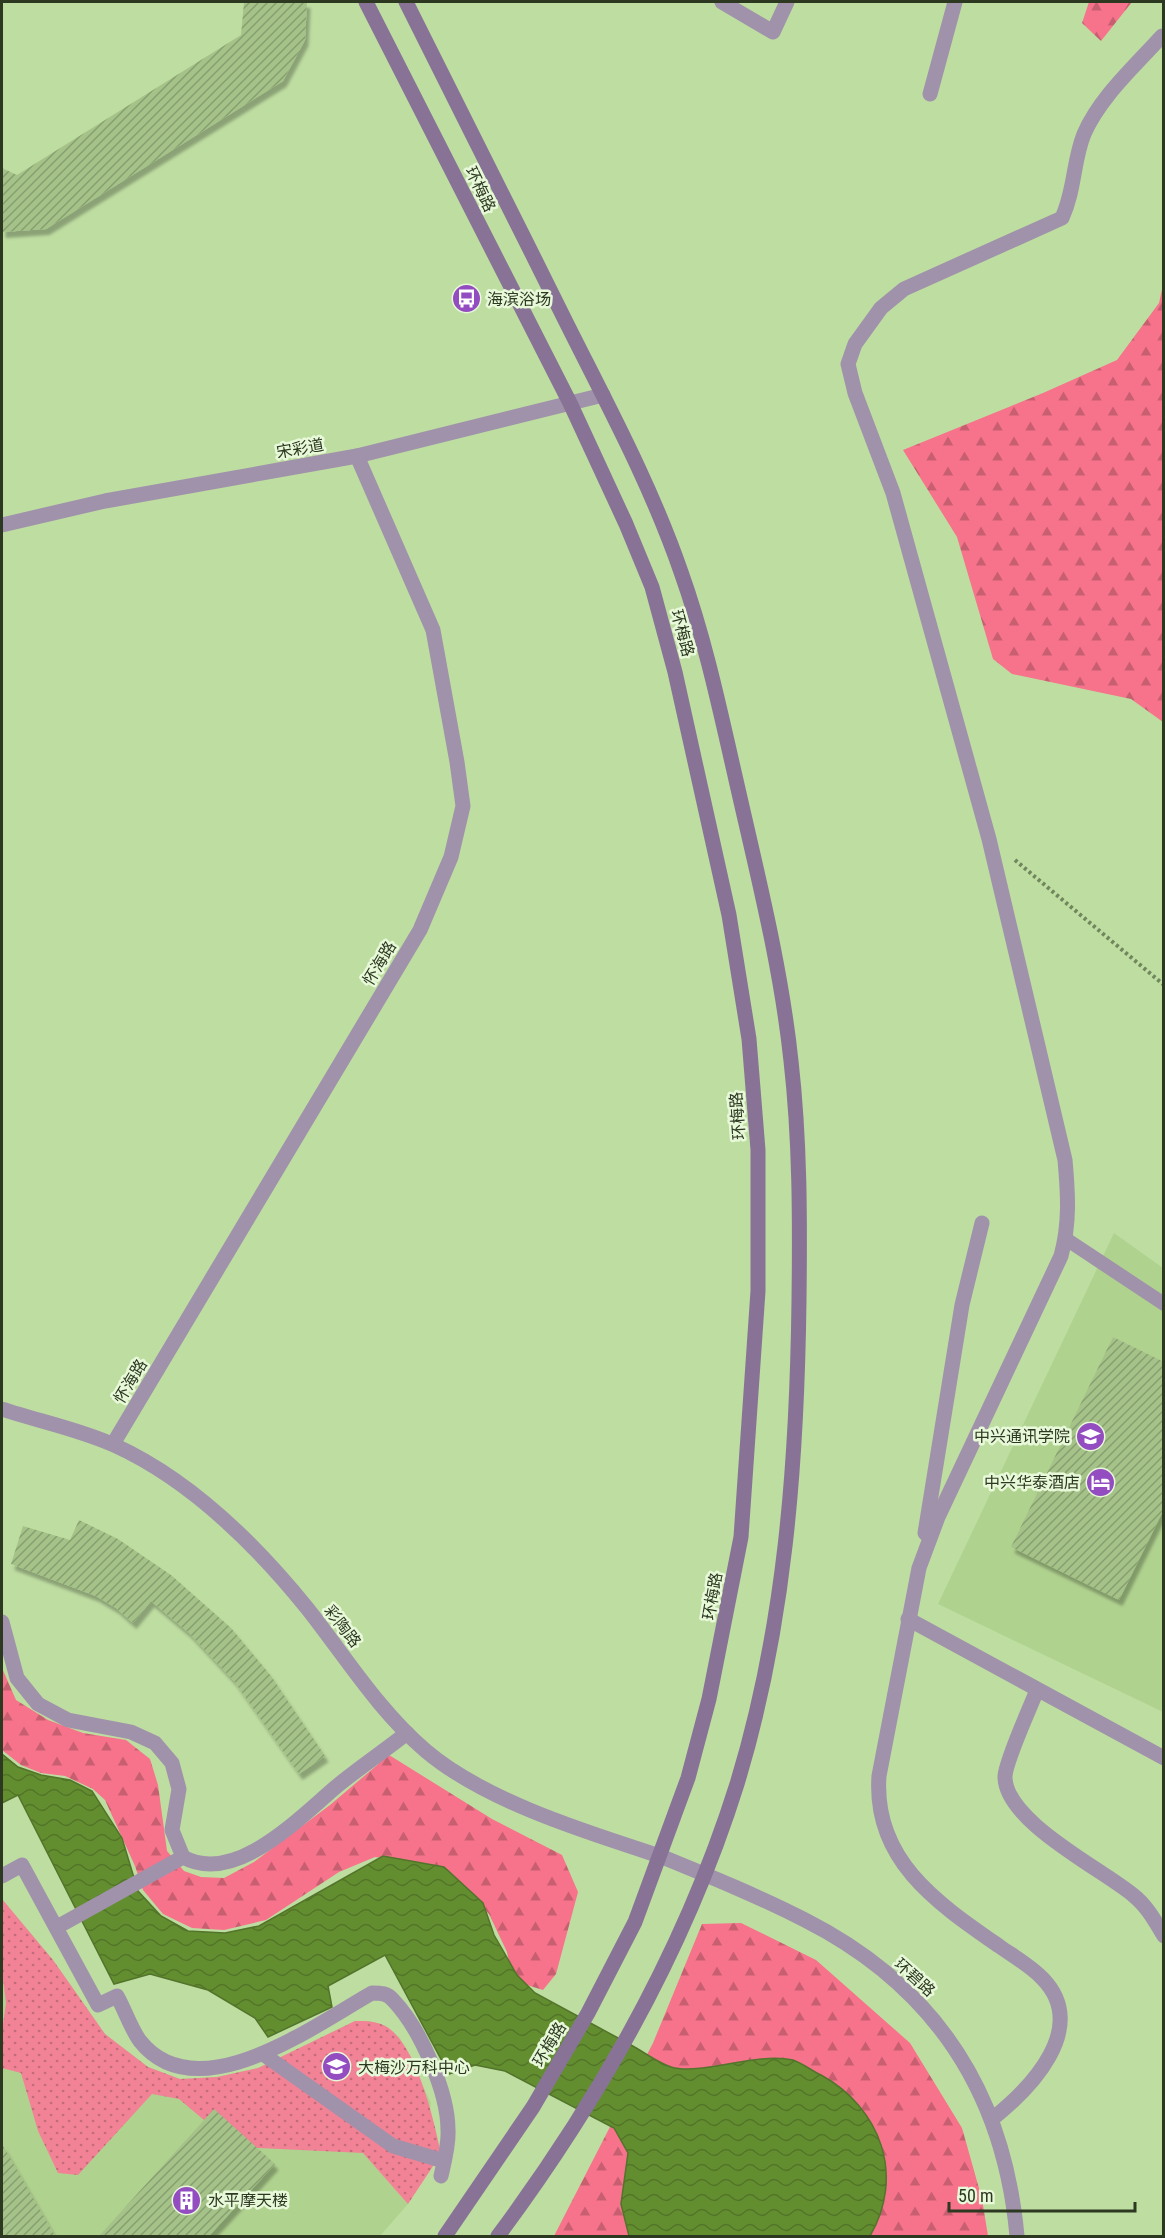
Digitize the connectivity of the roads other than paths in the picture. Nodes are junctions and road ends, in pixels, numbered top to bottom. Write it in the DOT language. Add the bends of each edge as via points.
graph roads {
  1 [pos="366,2"];
  2 [pos="406,2"];
  3 [pos="722,2"];
  4 [pos="787,2"];
  5 [pos="955,2"];
  6 [pos="1162,36"];
  7 [pos="930,94"];
  8 [pos="603,395"];
  9 [pos="570,403"];
  10 [pos="357,456"];
  11 [pos="2,525"];
  12 [pos="982,1223"];
  13 [pos="1066,1239"];
  14 [pos="1164,1304"];
  15 [pos="2,1409"];
  16 [pos="113,1444"];
  17 [pos="919,1568"];
  18 [pos="908,1619"];
  19 [pos="2,1622"];
  20 [pos="1037,1689"];
  21 [pos="407,1733"];
  22 [pos="1164,1758"];
  23 [pos="660,1856"];
  24 [pos="183,1857"];
  25 [pos="705,1875"];
  26 [pos="2,1876"];
  27 [pos="57,1927"];
  28 [pos="1164,1936"];
  29 [pos="263,2054"];
  30 [pos="992,2119"];
  31 [pos="445,2236"];
  32 [pos="498,2236"];
  33 [pos="1017,2236"];
  1 -- 9 [label="main road, 环梅路"];
  2 -- 8 [label="main road, 环梅路"];
  3 -- 4 [label="street" via="773,32"];
  5 -- 7 [label="street"];
  6 -- 13 [label="street" via="1094,114 1083,136 1071,199 1062,218 904,289 874,317 855,344 848,364 892,494 989,838 1065,1160 1069,1206"];
  8 -- 9 [label="street, 宋彩道"];
  8 -- 25 [label="main road, 环梅路" via="668,536 708,661 778,975 791,1058 797,1135 798,1376 786,1557 753,1724"];
  9 -- 10 [label="street, 宋彩道"];
  9 -- 23 [label="main road, 环梅路" via="639,554 665,632 729,915 755,1100 758,1291 741,1537 710,1699"];
  10 -- 11 [label="street, 宋彩道" via="105,501"];
  10 -- 16 [label="street, 怀海路" via="434,630 463,806 451,857 420,930"];
  12 -- 17 [label="street" via="962,1305"];
  13 -- 14 [label="lane"];
  13 -- 17 [label="street" via="938,1517"];
  15 -- 16 [label="street, 彩陶路"];
  16 -- 21 [label="street, 彩陶路" via="171,1479 240,1536 286,1584 386,1712"];
  17 -- 18 [label="street"];
  18 -- 20 [label="street"];
  18 -- 30 [label="street" via="879,1776 885,1826 901,1860 920,1886 1042,1978 1051,1989 1059,2017 1056,2044 1041,2071 1015,2101"];
  19 -- 24 [label="street" via="17,1678 38,1704 68,1720 131,1732 155,1743 172,1763 179,1789 172,1830"];
  20 -- 22 [label="street"];
  20 -- 28 [label="street" via="1005,1774 1006,1791 1051,1839 1134,1896"];
  21 -- 23 [label="street, 彩陶路" via="446,1766 491,1791 614,1842"];
  21 -- 24 [label="street" via="291,1826 248,1854 220,1865 196,1864"];
  23 -- 25 [label="street, 环碧路"];
  23 -- 31 [label="main road, 环梅路" via="635,1922 588,2013 532,2107"];
  24 -- 27 [label="street"];
  25 -- 30 [label="street, 环碧路" via="808,1921 909,1993 948,2036"];
  25 -- 32 [label="main road, 环梅路" via="629,2034 572,2129"];
  26 -- 27 [label="street" via="22,1865"];
  27 -- 29 [label="street" via="98,2005 117,1996 140,2041 164,2061 189,2069 219,2068"];
  29 -- 29 [label="street" via="372,1993 393,1999 415,2032 445,2102 448,2131 443,2169 393,2146"];
  30 -- 33 [label="street, 环碧路" via="1005,2160"];
}
